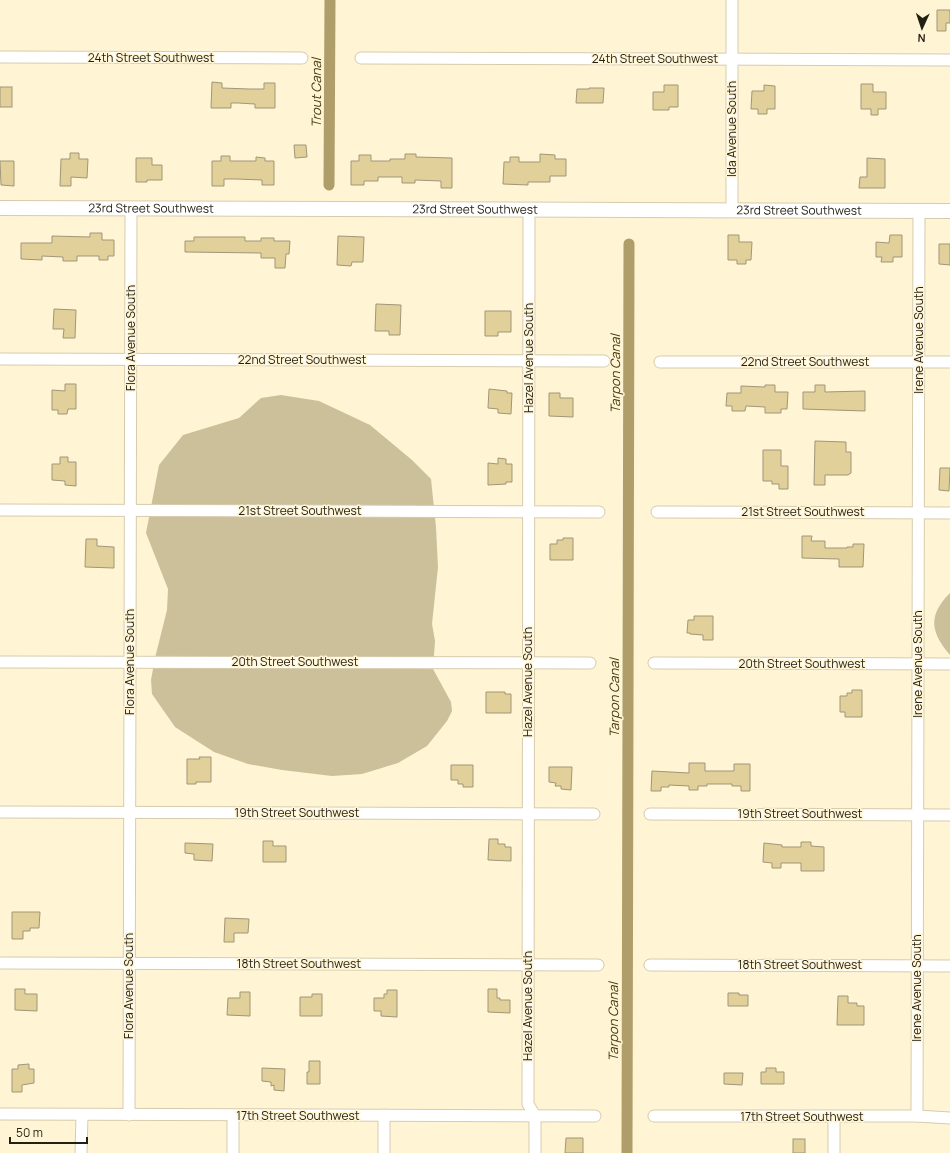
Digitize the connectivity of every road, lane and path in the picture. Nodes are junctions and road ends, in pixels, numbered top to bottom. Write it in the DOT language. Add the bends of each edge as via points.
graph roads {
  1 [pos="732,0"];
  2 [pos="0,58"];
  3 [pos="302,58"];
  4 [pos="361,58"];
  5 [pos="732,59"];
  6 [pos="950,60"];
  7 [pos="0,208"];
  8 [pos="132,208"];
  9 [pos="529,209"];
  10 [pos="732,210"];
  11 [pos="919,211"];
  12 [pos="950,211"];
  13 [pos="0,359"];
  14 [pos="131,360"];
  15 [pos="530,361"];
  16 [pos="604,361"];
  17 [pos="660,362"];
  18 [pos="918,362"];
  19 [pos="950,362"];
  20 [pos="0,510"];
  21 [pos="130,510"];
  22 [pos="529,512"];
  23 [pos="599,512"];
  24 [pos="657,512"];
  25 [pos="918,512"];
  26 [pos="950,513"];
  27 [pos="130,661"];
  28 [pos="0,662"];
  29 [pos="529,663"];
  30 [pos="590,663"];
  31 [pos="654,663"];
  32 [pos="918,664"];
  33 [pos="950,664"];
  34 [pos="0,812"];
  35 [pos="130,813"];
  36 [pos="528,814"];
  37 [pos="594,814"];
  38 [pos="650,814"];
  39 [pos="918,814"];
  40 [pos="950,815"];
  41 [pos="0,964"];
  42 [pos="129,964"];
  43 [pos="528,965"];
  44 [pos="598,965"];
  45 [pos="650,965"];
  46 [pos="917,966"];
  47 [pos="950,966"];
  48 [pos="0,1114"];
  49 [pos="82,1115"];
  50 [pos="129,1115"];
  51 [pos="233,1116"];
  52 [pos="384,1116"];
  53 [pos="535,1116"];
  54 [pos="595,1116"];
  55 [pos="654,1116"];
  56 [pos="917,1116"];
  57 [pos="834,1117"];
  58 [pos="950,1118"];
  59 [pos="82,1153"];
  60 [pos="233,1153"];
  61 [pos="384,1153"];
  62 [pos="535,1153"];
  63 [pos="834,1153"];
  1 -- 5 [label="street, Ida Avenue South"];
  2 -- 3 [label="street, 24th Street Southwest"];
  4 -- 5 [label="street, 24th Street Southwest"];
  5 -- 6 [label="street, 24th Street Southwest"];
  5 -- 10 [label="street, Ida Avenue South"];
  7 -- 8 [label="street, 23rd Street Southwest"];
  8 -- 9 [label="street, 23rd Street Southwest"];
  8 -- 14 [label="street, Flora Avenue South"];
  9 -- 10 [label="street, 23rd Street Southwest"];
  9 -- 15 [label="street, Hazel Avenue South"];
  10 -- 11 [label="street, 23rd Street Southwest"];
  11 -- 12 [label="street, 23rd Street Southwest"];
  11 -- 18 [label="street, Irene Avenue South"];
  13 -- 14 [label="street, 22nd Street Southwest"];
  14 -- 15 [label="street, 22nd Street Southwest"];
  14 -- 21 [label="street, Flora Avenue South"];
  15 -- 16 [label="street, 22nd Street Southwest"];
  15 -- 22 [label="street, Hazel Avenue South"];
  17 -- 18 [label="street, 22nd Street Southwest"];
  18 -- 19 [label="street, 22nd Street Southwest"];
  18 -- 25 [label="street, Irene Avenue South"];
  20 -- 21 [label="street, 21st Street Southwest"];
  21 -- 22 [label="street, 21st Street Southwest"];
  21 -- 27 [label="street, Flora Avenue South"];
  22 -- 23 [label="street, 21st Street Southwest"];
  22 -- 29 [label="street, Hazel Avenue South"];
  24 -- 25 [label="street, 21st Street Southwest"];
  25 -- 26 [label="street, 21st Street Southwest"];
  25 -- 32 [label="street, Irene Avenue South"];
  27 -- 28 [label="street, 20th Street Southwest"];
  27 -- 29 [label="street, 20th Street Southwest"];
  27 -- 35 [label="street, Flora Avenue South"];
  29 -- 30 [label="street, 20th Street Southwest"];
  29 -- 36 [label="street, Hazel Avenue South"];
  31 -- 32 [label="street, 20th Street Southwest"];
  32 -- 33 [label="street, 20th Street Southwest"];
  32 -- 39 [label="street, Irene Avenue South"];
  34 -- 35 [label="street, 19th Street Southwest"];
  35 -- 36 [label="street, 19th Street Southwest"];
  35 -- 42 [label="street, Flora Avenue South"];
  36 -- 37 [label="street, 19th Street Southwest"];
  36 -- 43 [label="street, Hazel Avenue South"];
  38 -- 39 [label="street, 19th Street Southwest"];
  39 -- 40 [label="street, 19th Street Southwest"];
  39 -- 46 [label="street, Irene Avenue South"];
  41 -- 42 [label="street, 18th Street Southwest"];
  42 -- 43 [label="street, 18th Street Southwest"];
  42 -- 50 [label="street, Flora Avenue South"];
  43 -- 44 [label="street, 18th Street Southwest"];
  43 -- 53 [label="street, Hazel Avenue South" via="528,1104"];
  45 -- 46 [label="street, 18th Street Southwest"];
  46 -- 47 [label="street, 18th Street Southwest"];
  46 -- 56 [label="street, Irene Avenue South"];
  48 -- 49 [label="street, 17th Street Southwest"];
  49 -- 50 [label="street, 17th Street Southwest"];
  49 -- 59 [label="street"];
  50 -- 51 [label="street, 17th Street Southwest"];
  51 -- 52 [label="street, 17th Street Southwest"];
  51 -- 60 [label="street"];
  52 -- 53 [label="street, 17th Street Southwest"];
  52 -- 61 [label="street"];
  53 -- 54 [label="street, 17th Street Southwest"];
  53 -- 62 [label="street, Hazel Avenue South"];
  55 -- 57 [label="street, 17th Street Southwest"];
  56 -- 57 [label="street, 17th Street Southwest"];
  56 -- 58 [label="street, 17th Street Southwest"];
  57 -- 63 [label="street"];
}
